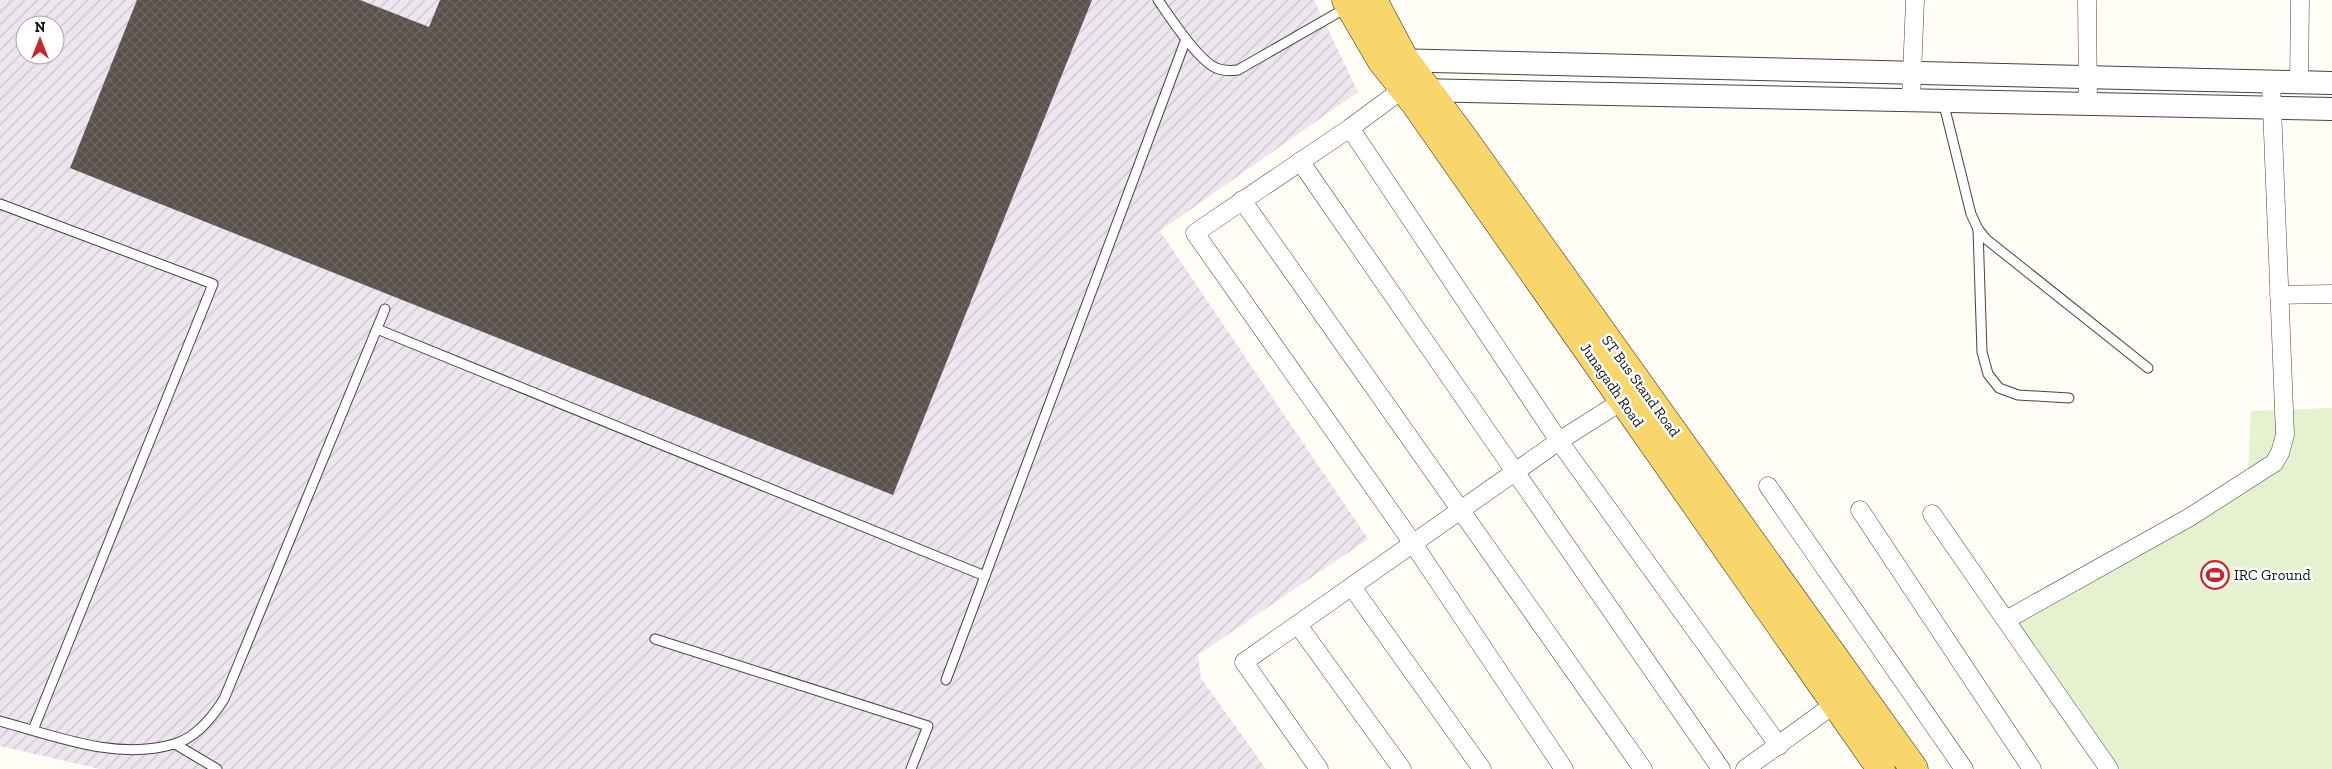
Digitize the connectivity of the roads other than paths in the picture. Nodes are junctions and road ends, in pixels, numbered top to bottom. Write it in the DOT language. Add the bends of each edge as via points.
graph roads {
  1 [pos="1158,0"];
  2 [pos="1915,0"];
  3 [pos="2087,0"];
  4 [pos="2300,0"];
  5 [pos="1356,2"];
  6 [pos="1186,39"];
  7 [pos="1393,60"];
  8 [pos="1911,72"];
  9 [pos="2088,76"];
  10 [pos="2168,78"];
  11 [pos="2271,82"];
  12 [pos="2298,82"];
  13 [pos="2332,83"];
  14 [pos="1415,90"];
  15 [pos="1911,100"];
  16 [pos="1943,101"];
  17 [pos="2088,104"];
  18 [pos="2168,105"];
  19 [pos="2272,107"];
  20 [pos="2332,108"];
  21 [pos="1350,128"];
  22 [pos="1300,161"];
  23 [pos="1242,200"];
  24 [pos="0,204"];
  25 [pos="1978,229"];
  26 [pos="2332,294"];
  27 [pos="2279,295"];
  28 [pos="385,308"];
  29 [pos="377,329"];
  30 [pos="2148,368"];
  31 [pos="2069,398"];
  32 [pos="1622,401"];
  33 [pos="1559,441"];
  34 [pos="1515,472"];
  35 [pos="1768,486"];
  36 [pos="1461,510"];
  37 [pos="1860,510"];
  38 [pos="1932,514"];
  39 [pos="1412,542"];
  40 [pos="985,576"];
  41 [pos="1352,587"];
  42 [pos="2006,620"];
  43 [pos="1298,625"];
  44 [pos="655,639"];
  45 [pos="946,680"];
  46 [pos="1836,703"];
  47 [pos="0,721"];
  48 [pos="33,730"];
  49 [pos="175,744"];
  50 [pos="1779,746"];
  51 [pos="217,769"];
  52 [pos="911,769"];
  53 [pos="1320,769"];
  54 [pos="1402,769"];
  55 [pos="1482,769"];
  56 [pos="1564,769"];
  57 [pos="1643,769"];
  58 [pos="1721,769"];
  59 [pos="1745,769"];
  60 [pos="1881,769"];
  61 [pos="1914,769"];
  62 [pos="1964,769"];
  63 [pos="2032,769"];
  64 [pos="2109,769"];
  1 -- 6 [label="lane"];
  2 -- 8 [label="street"];
  3 -- 9 [label="street"];
  4 -- 12 [label="street"];
  5 -- 6 [label="lane" via="1238,70 1225,71 1214,67"];
  5 -- 7 [label="main road, ST Bus Stand Road"];
  6 -- 40 [label="lane"];
  7 -- 8 [label="street"];
  7 -- 14 [label="main road, ST Bus Stand Road"];
  8 -- 9 [label="street"];
  8 -- 15 [label="street"];
  9 -- 10 [label="street"];
  9 -- 17 [label="street"];
  10 -- 11 [label="street"];
  10 -- 18 [label="street"];
  11 -- 12 [label="street"];
  11 -- 19 [label="street"];
  12 -- 13 [label="street"];
  14 -- 15 [label="street"];
  14 -- 21 [label="street"];
  14 -- 32 [label="main road, Junagadh Road"];
  14 -- 61 [label="main road, ST Bus Stand Road" via="1462,136"];
  15 -- 16 [label="street"];
  16 -- 17 [label="street"];
  16 -- 25 [label="lane" via="1971,214"];
  17 -- 18 [label="street"];
  18 -- 19 [label="street"];
  19 -- 20 [label="street"];
  19 -- 27 [label="street"];
  21 -- 22 [label="street"];
  21 -- 33 [label="street"];
  22 -- 23 [label="street"];
  22 -- 34 [label="street"];
  23 -- 36 [label="street"];
  23 -- 39 [label="street" via="1195,233"];
  24 -- 48 [label="lane" via="213,284"];
  25 -- 30 [label="lane" via="1986,239"];
  25 -- 31 [label="lane" via="1982,352 1988,374 1999,388 2018,395"];
  26 -- 27 [label="street"];
  27 -- 42 [label="street" via="2284,435 2274,463 2190,517"];
  28 -- 29 [label="lane"];
  29 -- 40 [label="lane"];
  29 -- 49 [label="lane" via="224,699 213,717"];
  32 -- 33 [label="street"];
  32 -- 46 [label="main road, Junagadh Road"];
  33 -- 34 [label="street"];
  33 -- 50 [label="street"];
  34 -- 36 [label="street"];
  34 -- 58 [label="street"];
  35 -- 62 [label="street"];
  36 -- 39 [label="street"];
  36 -- 57 [label="street"];
  37 -- 63 [label="street"];
  38 -- 42 [label="street"];
  39 -- 41 [label="street"];
  39 -- 56 [label="street"];
  40 -- 45 [label="lane"];
  41 -- 43 [label="street"];
  41 -- 55 [label="street"];
  42 -- 64 [label="street"];
  43 -- 53 [label="street" via="1244,662"];
  43 -- 54 [label="street"];
  44 -- 52 [label="lane" via="928,726"];
  46 -- 50 [label="street"];
  46 -- 60 [label="main road, Junagadh Road"];
  47 -- 48 [label="lane"];
  48 -- 49 [label="lane" via="94,746 125,750"];
  49 -- 51 [label="lane"];
  50 -- 59 [label="street"];
}
